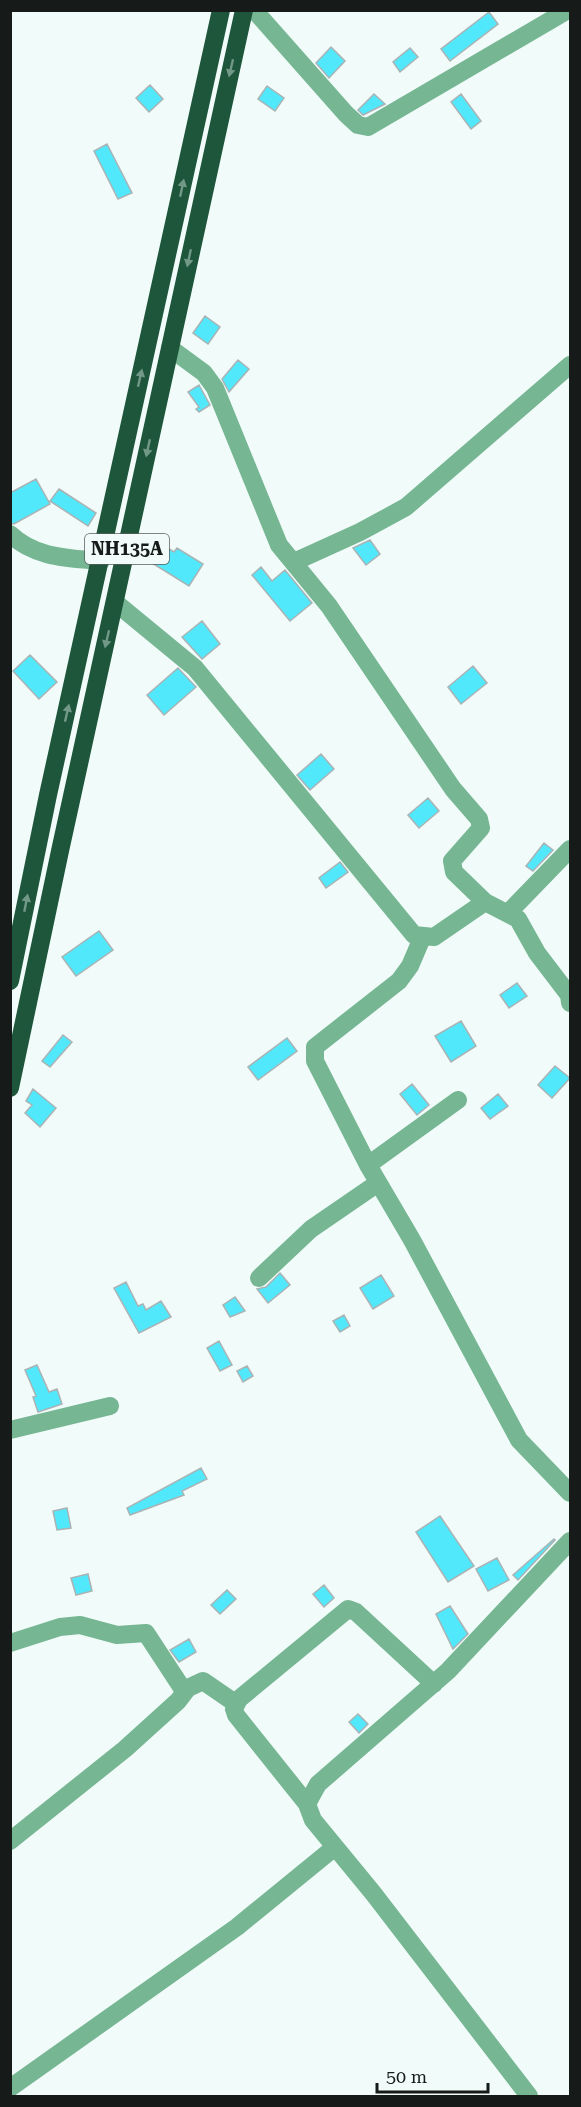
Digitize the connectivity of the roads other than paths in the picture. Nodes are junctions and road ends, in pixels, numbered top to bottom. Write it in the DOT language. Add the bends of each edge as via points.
graph roads {
  1 [pos="221,10"];
  2 [pos="244,10"];
  3 [pos="254,10"];
  4 [pos="568,10"];
  5 [pos="170,348"];
  6 [pos="570,365"];
  7 [pos="10,534"];
  8 [pos="101,561"];
  9 [pos="294,562"];
  10 [pos="116,603"];
  11 [pos="570,849"];
  12 [pos="485,902"];
  13 [pos="509,912"];
  14 [pos="422,938"];
  15 [pos="10,981"];
  16 [pos="570,1003"];
  17 [pos="10,1088"];
  18 [pos="458,1100"];
  19 [pos="368,1165"];
  20 [pos="378,1183"];
  21 [pos="259,1278"];
  22 [pos="110,1406"];
  23 [pos="10,1430"];
  24 [pos="570,1493"];
  25 [pos="570,1541"];
  26 [pos="10,1643"];
  27 [pos="434,1684"];
  28 [pos="188,1688"];
  29 [pos="235,1703"];
  30 [pos="307,1804"];
  31 [pos="10,1841"];
  32 [pos="335,1847"];
  33 [pos="10,2088"];
  34 [pos="529,2097"];
  8 -- 1 [label="highway, NH135A, one-way"];
  2 -- 5 [label="highway, NH135A, one-way"];
  3 -- 4 [label="street" via="346,114 368,128"];
  5 -- 9 [label="street" via="204,373 215,388 269,525"];
  5 -- 10 [label="highway, NH135A, one-way"];
  6 -- 9 [label="street" via="406,507"];
  7 -- 8 [label="street" via="42,553"];
  15 -- 8 [label="highway, NH135A, one-way"];
  9 -- 12 [label="street" via="329,606 453,789 479,819 481,828 452,861 451,868"];
  10 -- 14 [label="street" via="195,668 407,929"];
  10 -- 17 [label="highway, NH135A, one-way"];
  11 -- 13 [label="street"];
  12 -- 13 [label="street"];
  12 -- 14 [label="street" via="434,937"];
  13 -- 16 [label="street" via="525,928"];
  14 -- 19 [label="street" via="399,981 315,1047 315,1061"];
  18 -- 19 [label="street"];
  19 -- 20 [label="street"];
  20 -- 21 [label="street" via="311,1230"];
  20 -- 24 [label="street" via="519,1440"];
  22 -- 23 [label="street"];
  25 -- 27 [label="street"];
  26 -- 28 [label="street" via="81,1624 117,1635 146,1633 178,1684"];
  27 -- 29 [label="street" via="348,1609"];
  27 -- 30 [label="street" via="318,1784"];
  28 -- 29 [label="street" via="203,1681"];
  28 -- 31 [label="street" via="125,1749"];
  29 -- 30 [label="street" via="236,1715"];
  30 -- 32 [label="street" via="313,1820"];
  32 -- 33 [label="street" via="237,1927"];
  32 -- 34 [label="street"];
}
